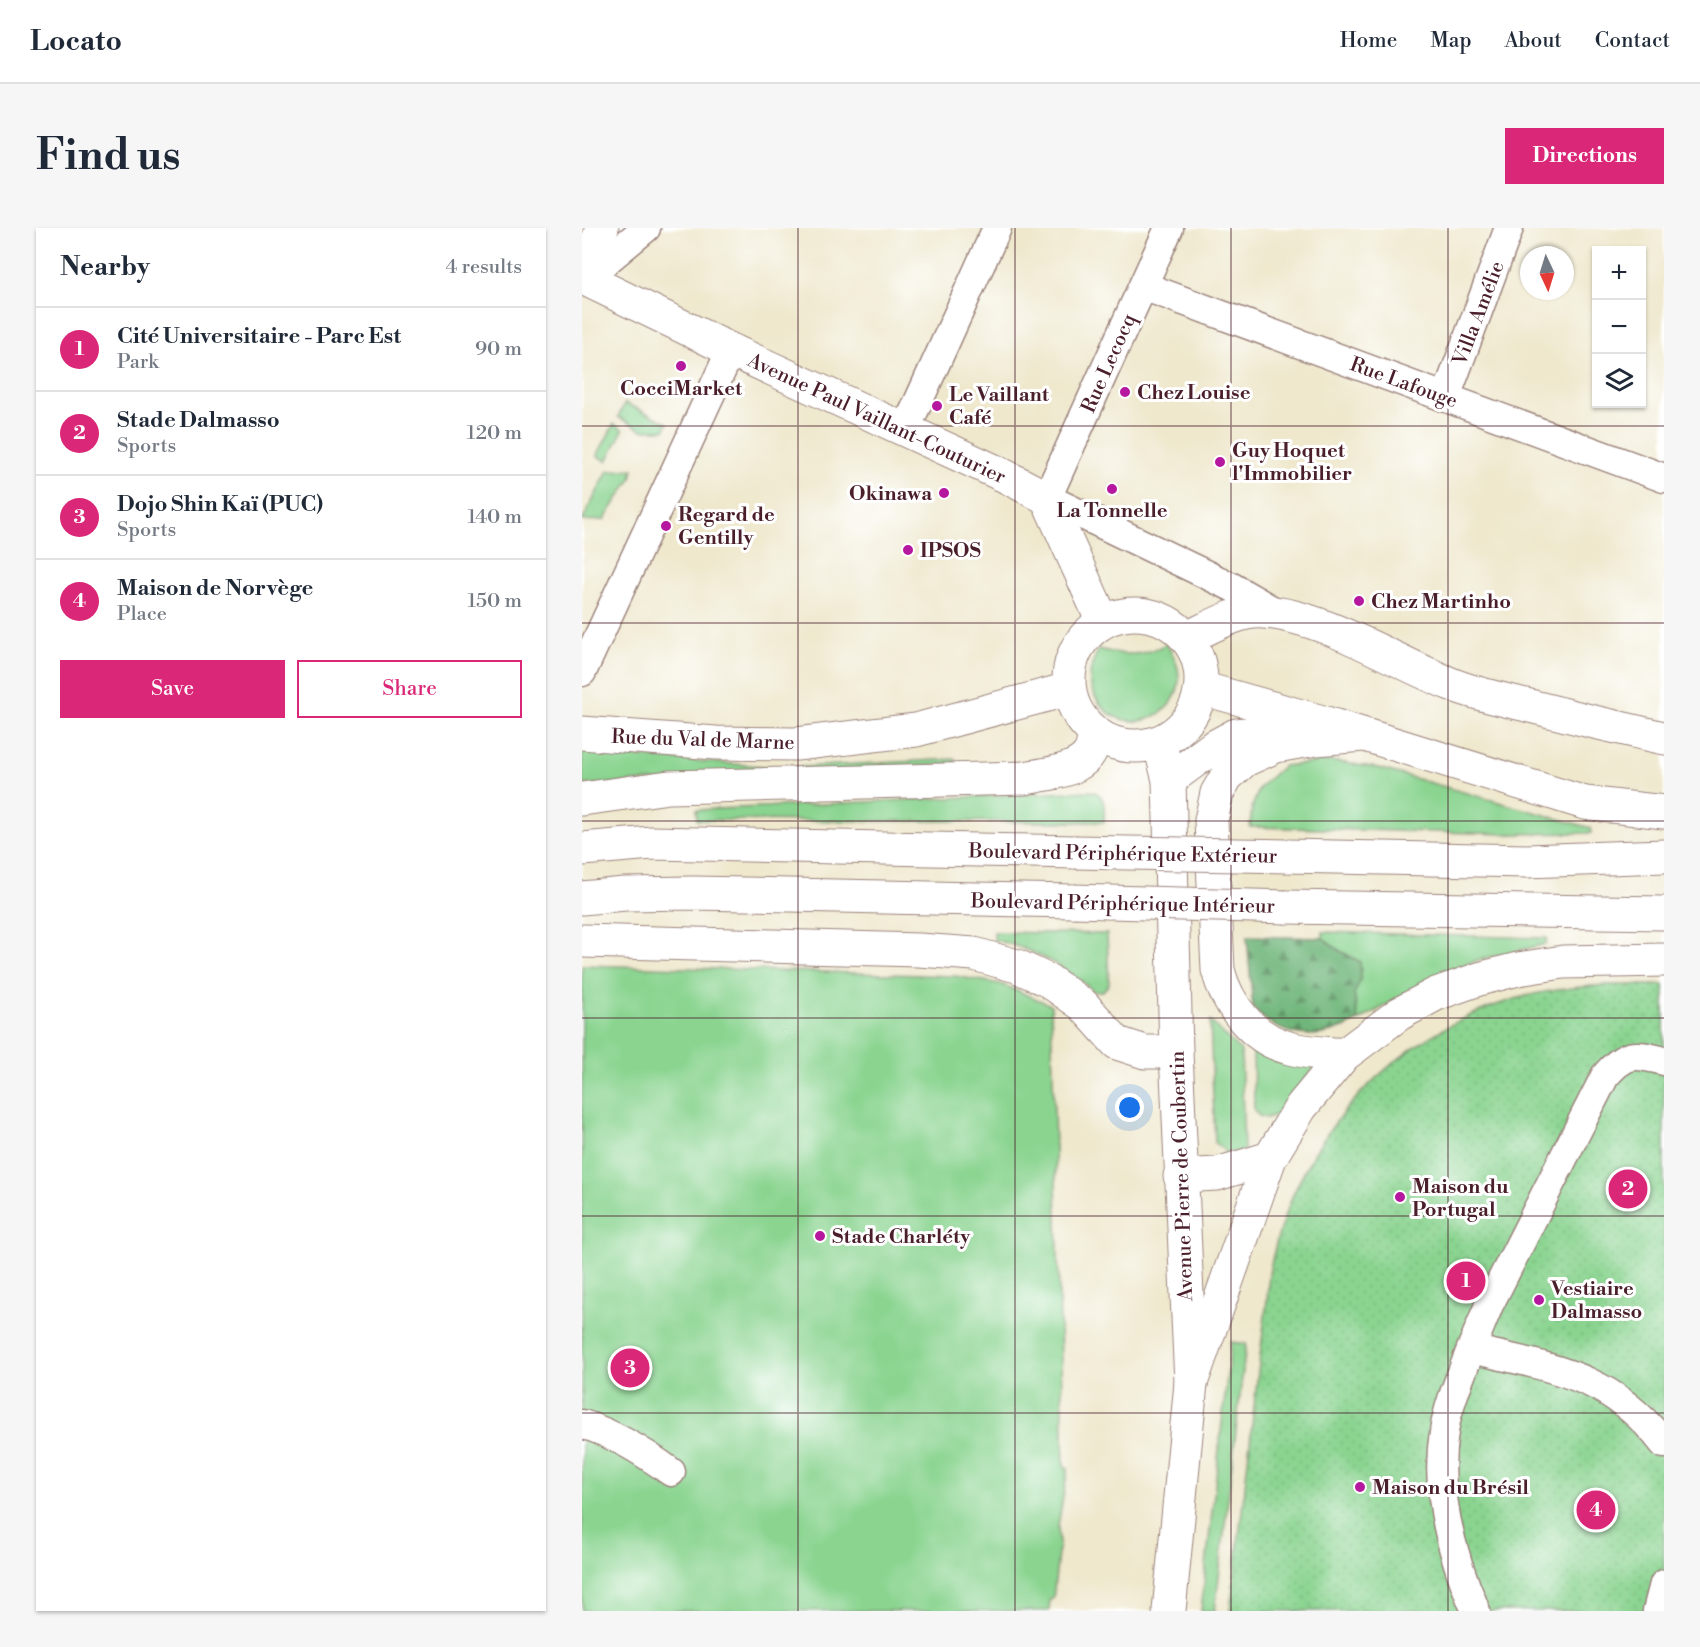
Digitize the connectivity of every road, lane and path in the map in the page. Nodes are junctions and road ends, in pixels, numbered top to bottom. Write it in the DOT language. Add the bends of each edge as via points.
graph roads {
  1 [pos="602,228"];
  2 [pos="646,228"];
  3 [pos="998,228"];
  4 [pos="1169,228"];
  5 [pos="1509,228"];
  6 [pos="583,280"];
  7 [pos="1143,286"];
  8 [pos="731,350"];
  9 [pos="1446,397"];
  10 [pos="904,430"];
  11 [pos="1664,478"];
  12 [pos="1047,498"];
  13 [pos="1277,613"];
  14 [pos="1103,622"];
  15 [pos="1187,638"];
  16 [pos="582,672"];
  17 [pos="1201,688"];
  18 [pos="1070,689"];
  19 [pos="1326,723"];
  20 [pos="1093,731"];
  21 [pos="582,733"];
  22 [pos="1363,735"];
  23 [pos="1664,738"];
  24 [pos="1159,742"];
  25 [pos="1169,780"];
  26 [pos="582,799"];
  27 [pos="1664,812"];
  28 [pos="582,849"];
  29 [pos="1664,856"];
  30 [pos="582,898"];
  31 [pos="1384,910"];
  32 [pos="1664,913"];
  33 [pos="1664,935"];
  34 [pos="582,941"];
  35 [pos="1664,960"];
  36 [pos="1176,1052"];
  37 [pos="1344,1055"];
  38 [pos="1664,1061"];
  39 [pos="1270,1158"];
  40 [pos="1180,1176"];
  41 [pos="1471,1349"];
  42 [pos="1191,1383"];
  43 [pos="582,1424"];
  44 [pos="1664,1444"];
  45 [pos="671,1472"];
  46 [pos="1664,1584"];
  47 [pos="1169,1611"];
  48 [pos="1476,1611"];
  49 [pos="1656,1611"];
  1 -- 6 [label="main road"];
  2 -- 6 [label="street"];
  3 -- 10 [label="street"];
  4 -- 7 [label="street, Rue Lecocq"];
  5 -- 9 [label="street, Villa Amélie"];
  6 -- 8 [label="main road, Avenue Paul Vaillant-Couturier"];
  7 -- 9 [label="street, Rue Lafouge"];
  7 -- 12 [label="street, Rue Lecocq"];
  8 -- 10 [label="main road, Avenue Paul Vaillant-Couturier"];
  8 -- 16 [label="street"];
  9 -- 11 [label="street, Rue Lafouge"];
  10 -- 12 [label="main road, Avenue Paul Vaillant-Couturier"];
  12 -- 13 [label="street" via="1232,587"];
  12 -- 14 [label="main road"];
  13 -- 15 [label="main road" via="1243,614"];
  13 -- 23 [label="main road" via="1346,636 1454,686"];
  14 -- 15 [label="main road" via="1120,615 1157,616"];
  14 -- 18 [label="main road" via="1087,634 1076,650 1070,669"];
  15 -- 17 [label="main road" via="1201,666"];
  17 -- 19 [label="main road"];
  17 -- 24 [label="main road" via="1194,712 1185,724"];
  18 -- 20 [label="main road" via="1074,705"];
  18 -- 21 [label="main road, Rue du Val de Marne" via="916,730 796,744"];
  19 -- 22 [label="main road"];
  19 -- 25 [label="main road" via="1236,735"];
  20 -- 24 [label="main road" via="1119,744"];
  20 -- 26 [label="main road" via="1094,746 1085,759 1065,770 1024,778 669,787"];
  22 -- 27 [label="main road" via="1585,803"];
  22 -- 37 [label="main road" via="1295,742 1256,753 1227,776 1217,793 1211,820 1218,970 1232,1007 1270,1041 1290,1048"];
  24 -- 25 [label="main road, Avenue Pierre de Coubertin"];
  25 -- 36 [label="main road, Avenue Pierre de Coubertin"];
  28 -- 29 [label="main road, Boulevard Périphérique Extérieur, bridge" via="652,843 1527,861"];
  30 -- 31 [label="main road, Boulevard Périphérique Intérieur, bridge" via="694,892"];
  31 -- 32 [label="main road, Boulevard Périphérique Intérieur"];
  31 -- 33 [label="main road" via="1524,926"];
  34 -- 36 [label="main road" via="975,954 1017,966 1049,981 1083,1005 1117,1043 1145,1052"];
  35 -- 37 [label="main road" via="1563,962 1479,979 1437,994 1399,1014"];
  36 -- 40 [label="main road, Avenue Pierre de Coubertin"];
  37 -- 39 [label="main road" via="1301,1107"];
  38 -- 41 [label="street" via="1632,1055 1605,1076 1489,1305"];
  39 -- 40 [label="main road" via="1217,1174"];
  39 -- 42 [label="main road"];
  40 -- 42 [label="main road, Avenue Pierre de Coubertin"];
  41 -- 44 [label="street" via="1593,1382 1633,1410"];
  41 -- 48 [label="street" via="1449,1407 1441,1483 1456,1558"];
  42 -- 47 [label="main road, Avenue Pierre de Coubertin"];
  43 -- 45 [label="street" via="625,1442"];
  46 -- 49 [label="street"];
}
